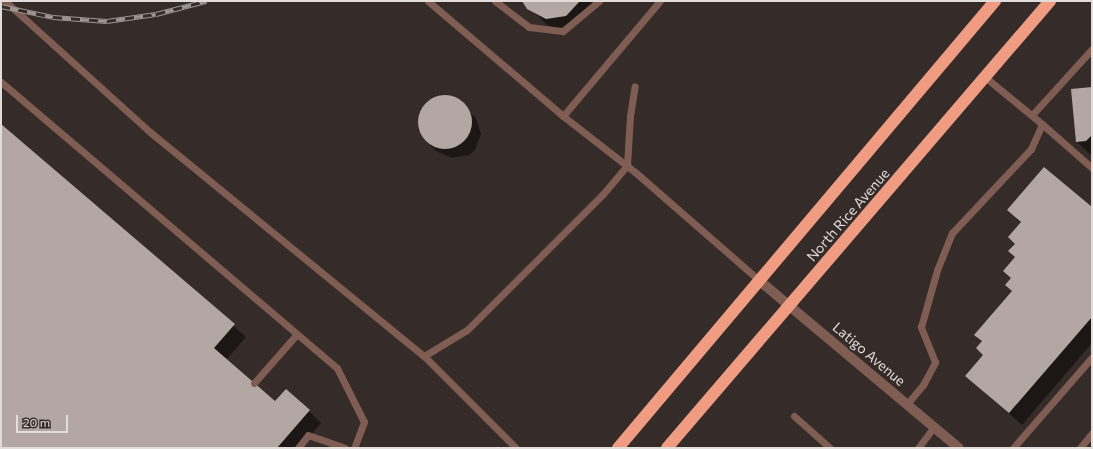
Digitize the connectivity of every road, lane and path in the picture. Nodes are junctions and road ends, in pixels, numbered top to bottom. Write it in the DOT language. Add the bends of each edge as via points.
graph roads {
  1 [pos="5,1"];
  2 [pos="428,1"];
  3 [pos="495,1"];
  4 [pos="599,1"];
  5 [pos="660,1"];
  6 [pos="995,1"];
  7 [pos="1050,1"];
  8 [pos="1092,49"];
  9 [pos="985,77"];
  10 [pos="1,82"];
  11 [pos="635,86"];
  12 [pos="1032,115"];
  13 [pos="563,116"];
  14 [pos="1042,124"];
  15 [pos="627,165"];
  16 [pos="1092,168"];
  17 [pos="761,282"];
  18 [pos="789,306"];
  19 [pos="297,334"];
  20 [pos="424,356"];
  21 [pos="1092,357"];
  22 [pos="254,383"];
  23 [pos="907,404"];
  24 [pos="794,416"];
  25 [pos="934,427"];
  26 [pos="1092,434"];
  27 [pos="298,448"];
  28 [pos="345,448"];
  29 [pos="354,448"];
  30 [pos="516,448"];
  31 [pos="618,448"];
  32 [pos="667,448"];
  33 [pos="830,448"];
  34 [pos="918,448"];
  35 [pos="959,448"];
  36 [pos="1013,448"];
  37 [pos="1080,448"];
  1 -- 20 [label="lane" via="150,132"];
  2 -- 13 [label="lane"];
  3 -- 4 [label="lane" via="529,26 563,32"];
  5 -- 13 [label="lane"];
  6 -- 17 [label="highway, North Rice Avenue" via="866,152"];
  7 -- 9 [label="highway, North Rice Avenue"];
  8 -- 12 [label="lane"];
  9 -- 12 [label="lane"];
  9 -- 18 [label="highway, North Rice Avenue"];
  10 -- 19 [label="lane"];
  11 -- 15 [label="lane"];
  12 -- 14 [label="lane"];
  13 -- 15 [label="lane"];
  14 -- 16 [label="lane"];
  14 -- 23 [label="lane" via="1031,149 952,233 937,270 921,327 934,362 923,385"];
  15 -- 17 [label="lane"];
  15 -- 20 [label="lane" via="603,194 467,330"];
  17 -- 18 [label="street, Latigo Avenue"];
  17 -- 31 [label="highway, North Rice Avenue"];
  18 -- 23 [label="street, Latigo Avenue"];
  18 -- 32 [label="highway, North Rice Avenue"];
  19 -- 22 [label="lane"];
  19 -- 29 [label="lane" via="337,368 364,422"];
  20 -- 30 [label="lane"];
  21 -- 36 [label="lane"];
  23 -- 25 [label="street, Latigo Avenue"];
  24 -- 33 [label="lane"];
  25 -- 34 [label="lane"];
  25 -- 35 [label="street, Latigo Avenue"];
  26 -- 37 [label="lane"];
  27 -- 28 [label="lane" via="308,435"];
}
